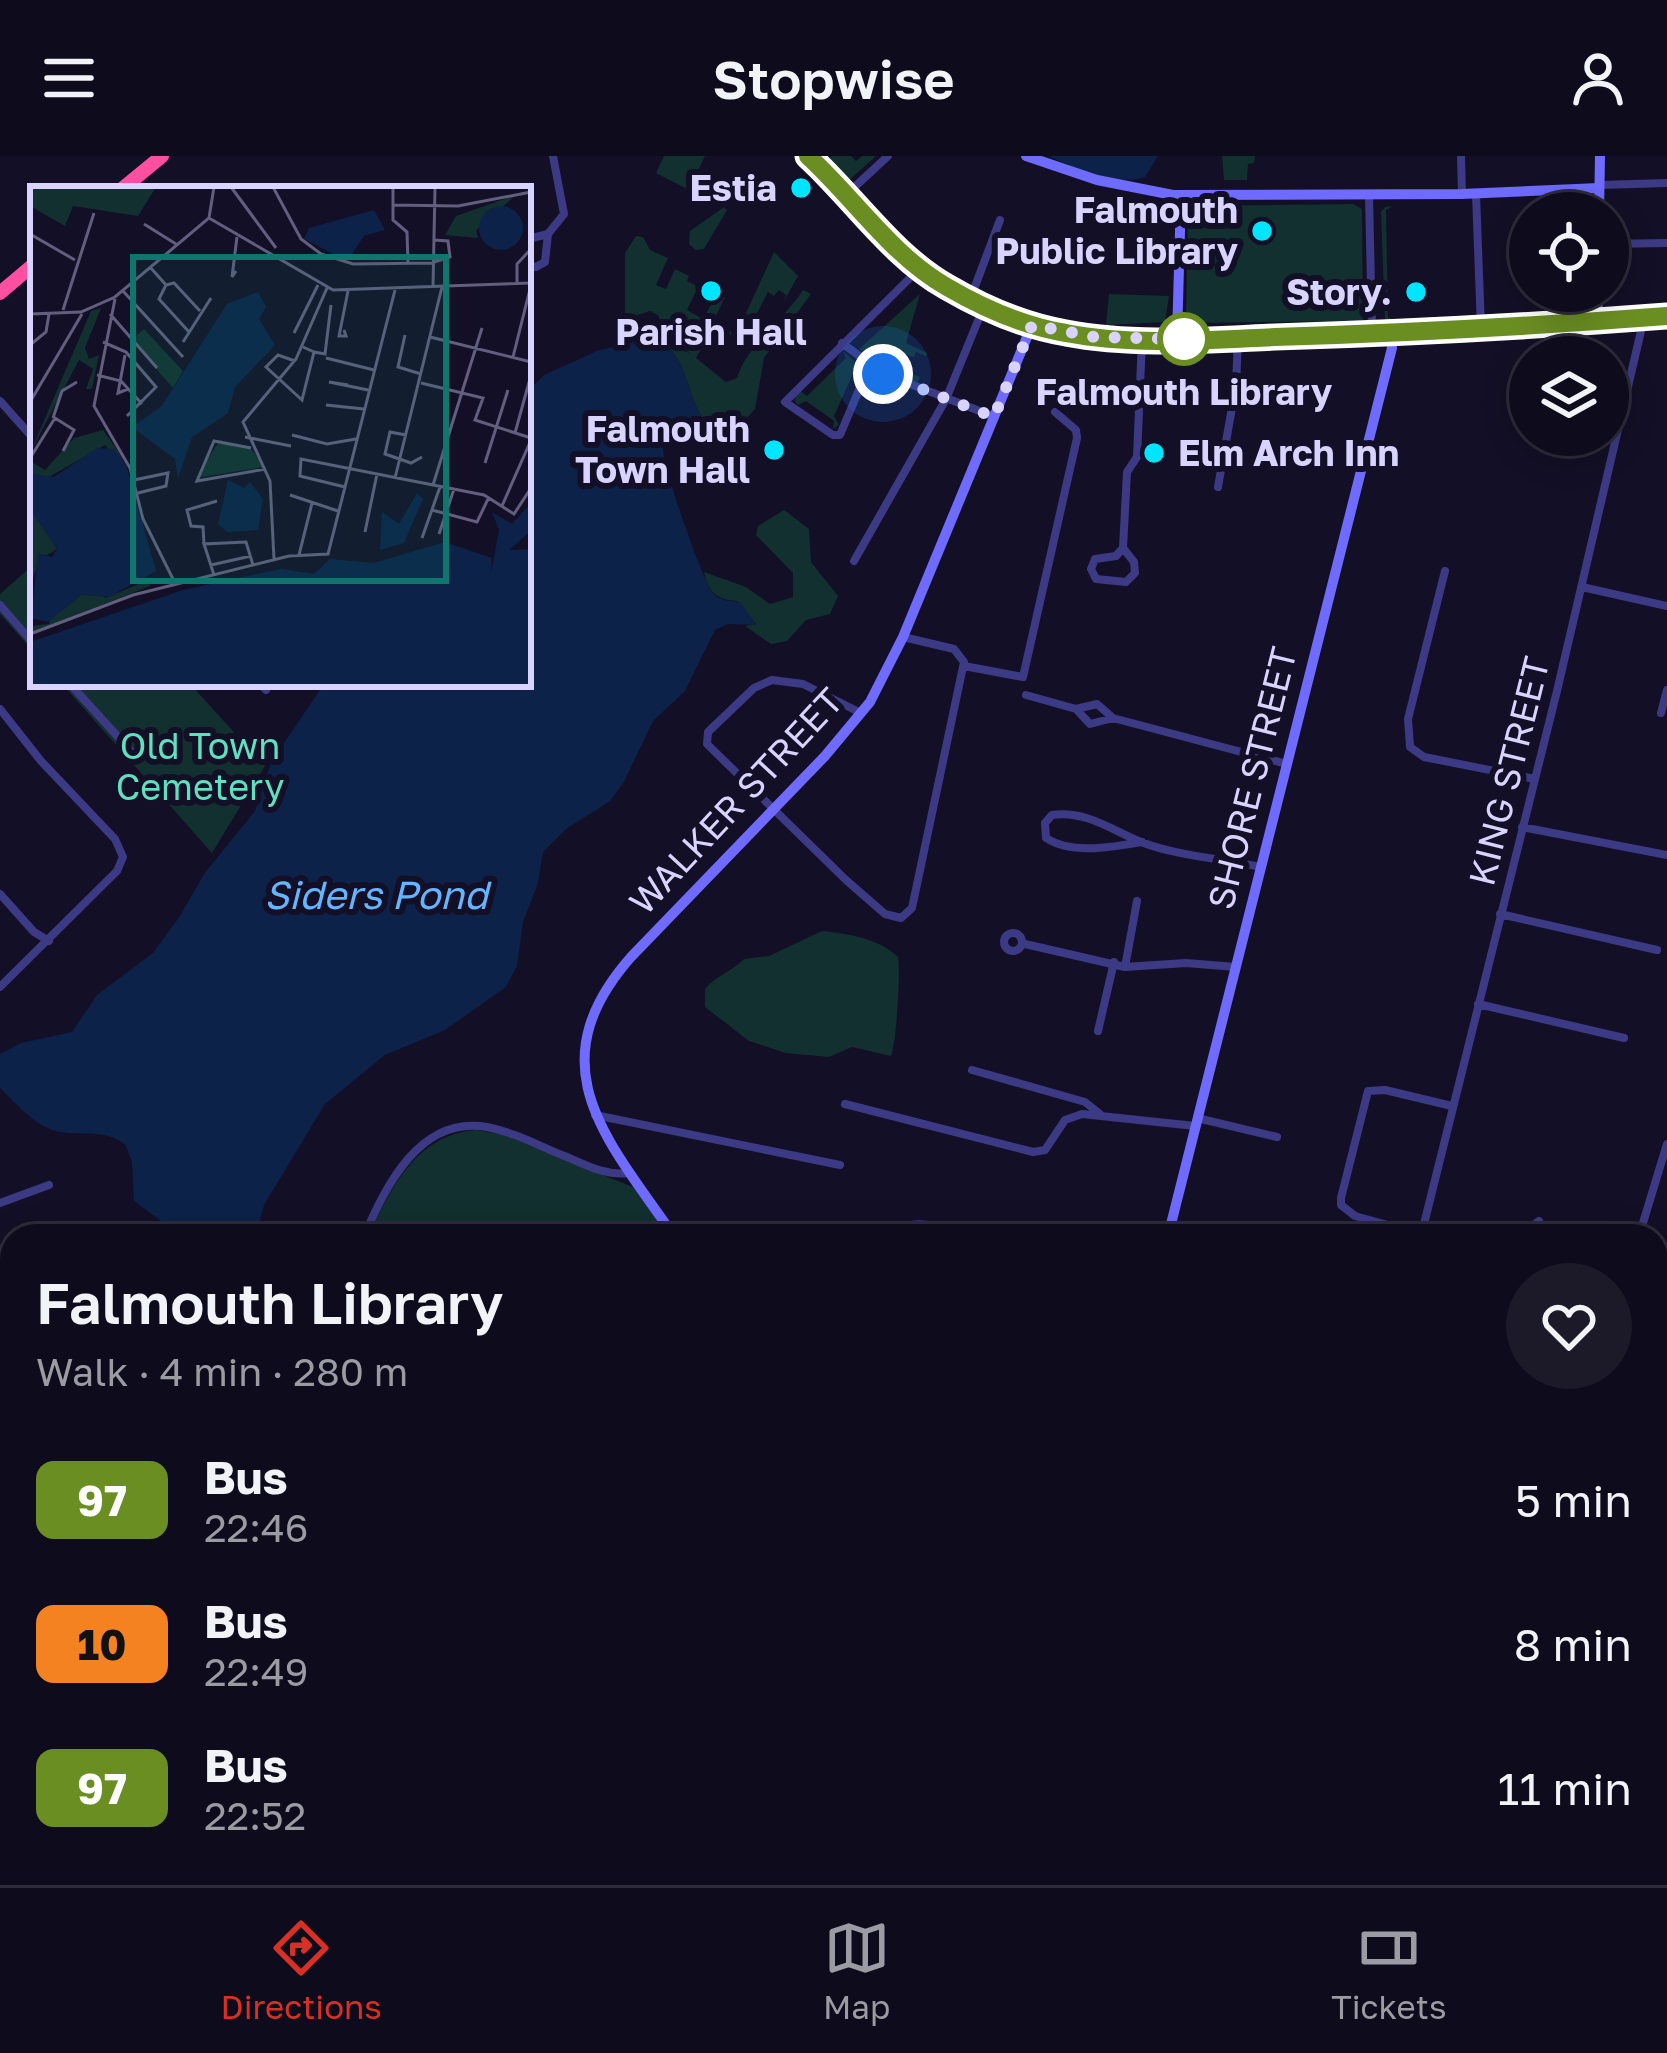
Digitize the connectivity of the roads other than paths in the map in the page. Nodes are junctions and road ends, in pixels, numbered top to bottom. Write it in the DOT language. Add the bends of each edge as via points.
graph roads {
  1 [pos="162,156"];
  2 [pos="554,156"];
  3 [pos="808,156"];
  4 [pos="888,156"];
  5 [pos="1026,156"];
  6 [pos="1462,156"];
  7 [pos="1600,156"];
  8 [pos="1667,183"];
  9 [pos="126,186"];
  10 [pos="1600,187"];
  11 [pos="1600,192"];
  12 [pos="847,194"];
  13 [pos="1369,194"];
  14 [pos="1469,194"];
  15 [pos="1181,195"];
  16 [pos="1000,220"];
  17 [pos="548,234"];
  18 [pos="531,238"];
  19 [pos="1667,243"];
  20 [pos="1629,244"];
  21 [pos="531,266"];
  22 [pos="30,268"];
  23 [pos="920,268"];
  24 [pos="0,293"];
  25 [pos="970,299"];
  26 [pos="985,306"];
  27 [pos="1597,312"];
  28 [pos="1667,316"];
  29 [pos="1644,318"];
  30 [pos="1597,321"];
  31 [pos="1032,325"];
  32 [pos="1481,329"];
  33 [pos="1372,334"];
  34 [pos="1392,334"];
  35 [pos="1142,339"];
  36 [pos="1177,339"];
  37 [pos="1238,339"];
  38 [pos="842,343"];
  39 [pos="868,366"];
  40 [pos="946,399"];
  41 [pos="0,401"];
  42 [pos="1055,412"];
  43 [pos="994,417"];
  44 [pos="30,435"];
  45 [pos="1218,487"];
  46 [pos="1123,548"];
  47 [pos="854,561"];
  48 [pos="1445,571"];
  49 [pos="1582,587"];
  50 [pos="0,605"];
  51 [pos="1667,606"];
  52 [pos="903,637"];
  53 [pos="30,640"];
  54 [pos="964,666"];
  55 [pos="73,687"];
  56 [pos="1667,690"];
  57 [pos="1026,695"];
  58 [pos="0,709"];
  59 [pos="1076,709"];
  60 [pos="861,713"];
  61 [pos="1660,713"];
  62 [pos="1113,718"];
  63 [pos="130,750"];
  64 [pos="1287,764"];
  65 [pos="1534,779"];
  66 [pos="775,809"];
  67 [pos="1522,827"];
  68 [pos="1142,842"];
  69 [pos="1667,855"];
  70 [pos="1261,867"];
  71 [pos="0,894"];
  72 [pos="1137,901"];
  73 [pos="1500,914"];
  74 [pos="49,941"];
  75 [pos="1025,944"];
  76 [pos="1657,950"];
  77 [pos="1114,962"];
  78 [pos="1125,967"];
  79 [pos="1236,967"];
  80 [pos="0,987"];
  81 [pos="1478,1004"];
  82 [pos="1098,1031"];
  83 [pos="1624,1039"];
  84 [pos="972,1070"];
  85 [pos="845,1104"];
  86 [pos="1452,1106"];
  87 [pos="1101,1114"];
  88 [pos="594,1115"];
  89 [pos="1196,1122"];
  90 [pos="1276,1137"];
  91 [pos="1667,1144"];
  92 [pos="840,1165"];
  93 [pos="629,1173"];
  94 [pos="49,1185"];
  95 [pos="0,1203"];
  96 [pos="1539,1222"];
  97 [pos="370,1224"];
  98 [pos="665,1224"];
  99 [pos="1171,1224"];
  100 [pos="1384,1224"];
  101 [pos="1425,1224"];
  102 [pos="1536,1224"];
  103 [pos="1643,1224"];
  1 -- 9 [label="highway"];
  2 -- 17 [label="street" via="564,214"];
  3 -- 12 [label="main road"];
  4 -- 12 [label="street"];
  5 -- 15 [label="street"];
  6 -- 14 [label="street"];
  7 -- 10 [label="street"];
  8 -- 10 [label="street"];
  10 -- 11 [label="street"];
  10 -- 14 [label="street"];
  12 -- 23 [label="main road"];
  13 -- 14 [label="street"];
  13 -- 15 [label="street"];
  13 -- 33 [label="street"];
  14 -- 32 [label="street"];
  15 -- 36 [label="street"];
  16 -- 25 [label="street"];
  17 -- 18 [label="street"];
  17 -- 21 [label="street" via="545,262"];
  19 -- 20 [label="street"];
  22 -- 24 [label="highway"];
  23 -- 25 [label="main road"];
  23 -- 38 [label="street"];
  25 -- 26 [label="main road"];
  26 -- 31 [label="main road"];
  26 -- 40 [label="street"];
  27 -- 30 [label="street"];
  28 -- 29 [label="main road"];
  29 -- 30 [label="main road"];
  29 -- 49 [label="street, KING STREET"];
  30 -- 32 [label="main road"];
  31 -- 35 [label="main road"];
  31 -- 43 [label="street, WALKER STREET"];
  32 -- 34 [label="main road"];
  33 -- 34 [label="main road"];
  33 -- 37 [label="main road"];
  34 -- 64 [label="street, SHORE STREET"];
  35 -- 36 [label="main road"];
  35 -- 46 [label="street"];
  36 -- 37 [label="main road"];
  37 -- 45 [label="street"];
  38 -- 39 [label="street"];
  38 -- 39 [label="street" via="784,398 840,435"];
  39 -- 40 [label="street"];
  40 -- 43 [label="street"];
  40 -- 47 [label="street"];
  41 -- 44 [label="street"];
  42 -- 54 [label="street" via="1077,438 1023,677"];
  43 -- 52 [label="street, WALKER STREET"];
  46 -- 46 [label="street" via="1134,577 1096,579 1095,559"];
  48 -- 65 [label="street" via="1408,719 1410,747 1424,757"];
  49 -- 51 [label="street"];
  49 -- 65 [label="street, KING STREET"];
  50 -- 53 [label="street"];
  52 -- 54 [label="street" via="957,651"];
  52 -- 60 [label="street, WALKER STREET"];
  54 -- 66 [label="street" via="908,915 885,914"];
  55 -- 63 [label="street"];
  56 -- 61 [label="street"];
  57 -- 59 [label="street"];
  58 -- 74 [label="street" via="122,850 122,861"];
  59 -- 62 [label="street" via="1097,704"];
  59 -- 62 [label="street" via="1090,724"];
  60 -- 66 [label="street, WALKER STREET"];
  60 -- 66 [label="street" via="803,684 772,680 708,732 710,748"];
  62 -- 64 [label="street"];
  64 -- 70 [label="street, SHORE STREET"];
  65 -- 67 [label="street, KING STREET"];
  66 -- 88 [label="street, WALKER STREET" via="605,988 584,1050"];
  67 -- 69 [label="street"];
  67 -- 73 [label="street, KING STREET"];
  68 -- 68 [label="street" via="1063,846 1046,838 1045,823 1071,814"];
  68 -- 70 [label="street"];
  70 -- 79 [label="street, SHORE STREET"];
  71 -- 74 [label="street"];
  72 -- 78 [label="street"];
  73 -- 76 [label="street"];
  73 -- 81 [label="street, KING STREET"];
  74 -- 80 [label="street"];
  75 -- 77 [label="street"];
  77 -- 78 [label="street"];
  77 -- 82 [label="street"];
  78 -- 79 [label="street"];
  79 -- 89 [label="street, SHORE STREET"];
  81 -- 83 [label="street"];
  81 -- 86 [label="street, KING STREET"];
  84 -- 87 [label="street" via="1085,1102"];
  85 -- 87 [label="street" via="1033,1152 1045,1150 1065,1120"];
  86 -- 100 [label="street" via="1368,1091 1341,1205"];
  86 -- 101 [label="street, KING STREET"];
  87 -- 89 [label="street"];
  88 -- 92 [label="street"];
  88 -- 93 [label="street, WALKER STREET"];
  89 -- 90 [label="street"];
  89 -- 99 [label="street, SHORE STREET"];
  91 -- 103 [label="street"];
  93 -- 97 [label="street" via="605,1172 490,1127 455,1129 410,1155"];
  93 -- 98 [label="street, WALKER STREET"];
  94 -- 95 [label="street"];
  96 -- 102 [label="street"];
}
